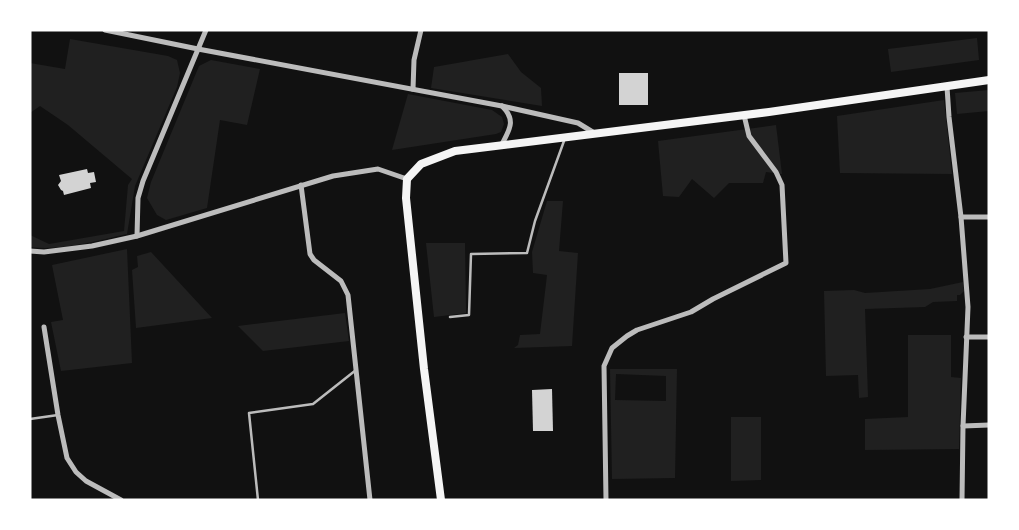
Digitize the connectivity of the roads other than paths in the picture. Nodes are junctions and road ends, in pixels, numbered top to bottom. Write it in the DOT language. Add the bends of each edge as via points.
graph roads {
  1 [pos="105,30"];
  2 [pos="205,30"];
  3 [pos="421,30"];
  4 [pos="121,31"];
  5 [pos="198,49"];
  6 [pos="989,80"];
  7 [pos="947,86"];
  8 [pos="413,89"];
  9 [pos="502,106"];
  10 [pos="744,115"];
  11 [pos="596,134"];
  12 [pos="565,138"];
  13 [pos="500,145"];
  14 [pos="407,179"];
  15 [pos="301,185"];
  16 [pos="989,216"];
  17 [pos="961,217"];
  18 [pos="137,236"];
  19 [pos="30,251"];
  20 [pos="450,317"];
  21 [pos="44,327"];
  22 [pos="967,337"];
  23 [pos="989,337"];
  24 [pos="356,370"];
  25 [pos="58,415"];
  26 [pos="30,419"];
  27 [pos="989,425"];
  28 [pos="963,426"];
  29 [pos="121,500"];
  30 [pos="258,500"];
  31 [pos="370,500"];
  32 [pos="441,500"];
  33 [pos="606,500"];
  34 [pos="962,500"];
  1 -- 4 [label="street"];
  2 -- 5 [label="street"];
  3 -- 8 [label="street"];
  4 -- 5 [label="street"];
  5 -- 8 [label="street"];
  5 -- 18 [label="street" via="143,181"];
  6 -- 7 [label="main road"];
  7 -- 10 [label="main road"];
  7 -- 17 [label="street"];
  8 -- 9 [label="street"];
  9 -- 11 [label="street" via="578,123"];
  9 -- 13 [label="street" via="511,127"];
  10 -- 11 [label="main road"];
  10 -- 33 [label="street" via="749,136 782,185 786,263 691,312 637,330 612,348 604,366"];
  11 -- 12 [label="main road"];
  12 -- 13 [label="main road"];
  12 -- 20 [label="lane" via="527,253 471,254 470,315"];
  13 -- 14 [label="main road" via="455,151 421,164"];
  14 -- 15 [label="street" via="377,169"];
  14 -- 32 [label="main road" via="413,270"];
  15 -- 18 [label="street"];
  15 -- 24 [label="street" via="310,254 341,281 348,295"];
  16 -- 17 [label="street"];
  17 -- 22 [label="street"];
  18 -- 19 [label="street"];
  21 -- 25 [label="street"];
  22 -- 23 [label="street"];
  22 -- 28 [label="street"];
  24 -- 30 [label="lane" via="313,404 249,413"];
  24 -- 31 [label="street"];
  25 -- 26 [label="lane"];
  25 -- 29 [label="street" via="67,458 76,472"];
  27 -- 28 [label="street"];
  28 -- 34 [label="street"];
}
